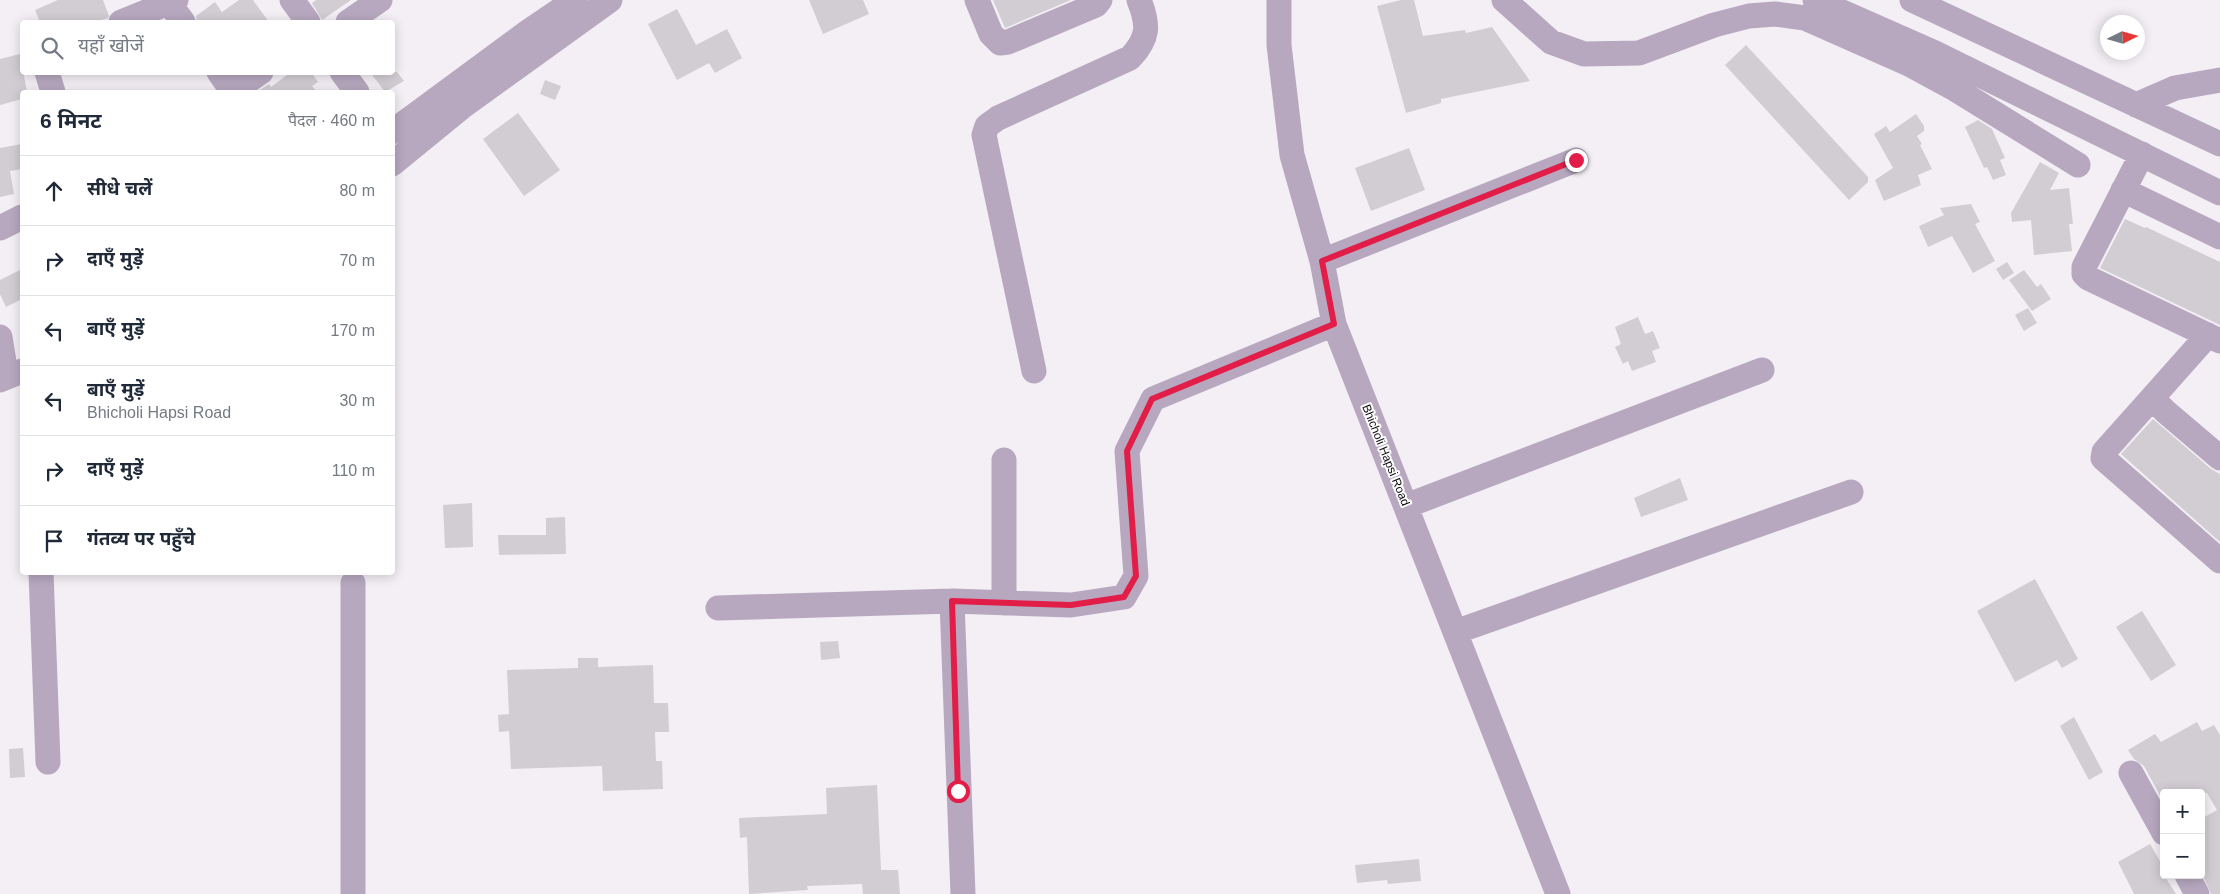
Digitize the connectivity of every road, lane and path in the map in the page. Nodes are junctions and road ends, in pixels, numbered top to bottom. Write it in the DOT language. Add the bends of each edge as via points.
graph roads {
  1 [pos="292,0"];
  2 [pos="380,0"];
  3 [pos="575,0"];
  4 [pos="610,0"];
  5 [pos="977,0"];
  6 [pos="1100,0"];
  7 [pos="1139,0"];
  8 [pos="1280,0"];
  9 [pos="1504,0"];
  10 [pos="1815,0"];
  11 [pos="1912,0"];
  12 [pos="173,1"];
  13 [pos="126,20"];
  14 [pos="182,20"];
  15 [pos="307,20"];
  16 [pos="351,20"];
  17 [pos="49,75"];
  18 [pos="221,75"];
  19 [pos="257,75"];
  20 [pos="344,75"];
  21 [pos="2220,80"];
  22 [pos="52,90"];
  23 [pos="232,90"];
  24 [pos="236,90"];
  25 [pos="356,90"];
  26 [pos="2136,105"];
  27 [pos="395,130"];
  28 [pos="2220,144"];
  29 [pos="2142,154"];
  30 [pos="395,155"];
  31 [pos="1576,160"];
  32 [pos="2078,165"];
  33 [pos="2123,190"];
  34 [pos="2220,193"];
  35 [pos="20,218"];
  36 [pos="0,228"];
  37 [pos="2220,237"];
  38 [pos="1322,261"];
  39 [pos="1334,324"];
  40 [pos="0,337"];
  41 [pos="2214,338"];
  42 [pos="10,366"];
  43 [pos="1034,370"];
  44 [pos="1762,370"];
  45 [pos="2152,398"];
  46 [pos="2220,458"];
  47 [pos="1004,460"];
  48 [pos="1851,492"];
  49 [pos="1406,506"];
  50 [pos="2220,561"];
  51 [pos="41,575"];
  52 [pos="353,584"];
  53 [pos="952,601"];
  54 [pos="1004,602"];
  55 [pos="718,608"];
  56 [pos="1455,632"];
  57 [pos="48,762"];
  58 [pos="2131,773"];
  59 [pos="2160,825"];
  60 [pos="2189,879"];
  61 [pos="353,894"];
  62 [pos="963,894"];
  63 [pos="1558,894"];
  64 [pos="2197,894"];
  1 -- 15 [label="street"];
  2 -- 16 [label="street"];
  3 -- 27 [label="street"];
  4 -- 30 [label="street"];
  5 -- 6 [label="street" via="991,34 1000,43 1096,5"];
  7 -- 43 [label="street" via="1146,27 1142,45 1130,58 998,118 987,126 984,135"];
  8 -- 38 [label="street, Bhicholi Hapsi Road" via="1279,45 1292,155"];
  9 -- 32 [label="street" via="1551,42 1584,54 1638,53 1714,25 1749,16 1775,14 1805,18 1955,89"];
  10 -- 29 [label="street" via="1935,53"];
  11 -- 26 [label="street"];
  12 -- 13 [label="street"];
  12 -- 14 [label="street"];
  17 -- 22 [label="street"];
  18 -- 23 [label="street"];
  19 -- 24 [label="street"];
  20 -- 25 [label="street"];
  21 -- 26 [label="street" via="2175,88"];
  26 -- 28 [label="street"];
  29 -- 33 [label="street"];
  29 -- 34 [label="street"];
  31 -- 38 [label="street"];
  33 -- 37 [label="street"];
  33 -- 41 [label="street" via="2084,267 2084,274"];
  35 -- 36 [label="street"];
  38 -- 39 [label="street, Bhicholi Hapsi Road"];
  39 -- 49 [label="street, Bhicholi Hapsi Road"];
  39 -- 54 [label="street" via="1152,399 1127,451 1136,576 1124,597 1071,605"];
  40 -- 42 [label="street"];
  41 -- 45 [label="street"];
  44 -- 49 [label="street"];
  45 -- 46 [label="street"];
  45 -- 50 [label="street" via="2104,452 2103,458"];
  47 -- 54 [label="street"];
  48 -- 56 [label="street"];
  49 -- 56 [label="street, Bhicholi Hapsi Road"];
  51 -- 57 [label="street"];
  52 -- 61 [label="street"];
  53 -- 54 [label="street"];
  53 -- 55 [label="street"];
  53 -- 62 [label="street"];
  56 -- 63 [label="street, Bhicholi Hapsi Road"];
  58 -- 59 [label="street"];
  60 -- 64 [label="street"];
}
